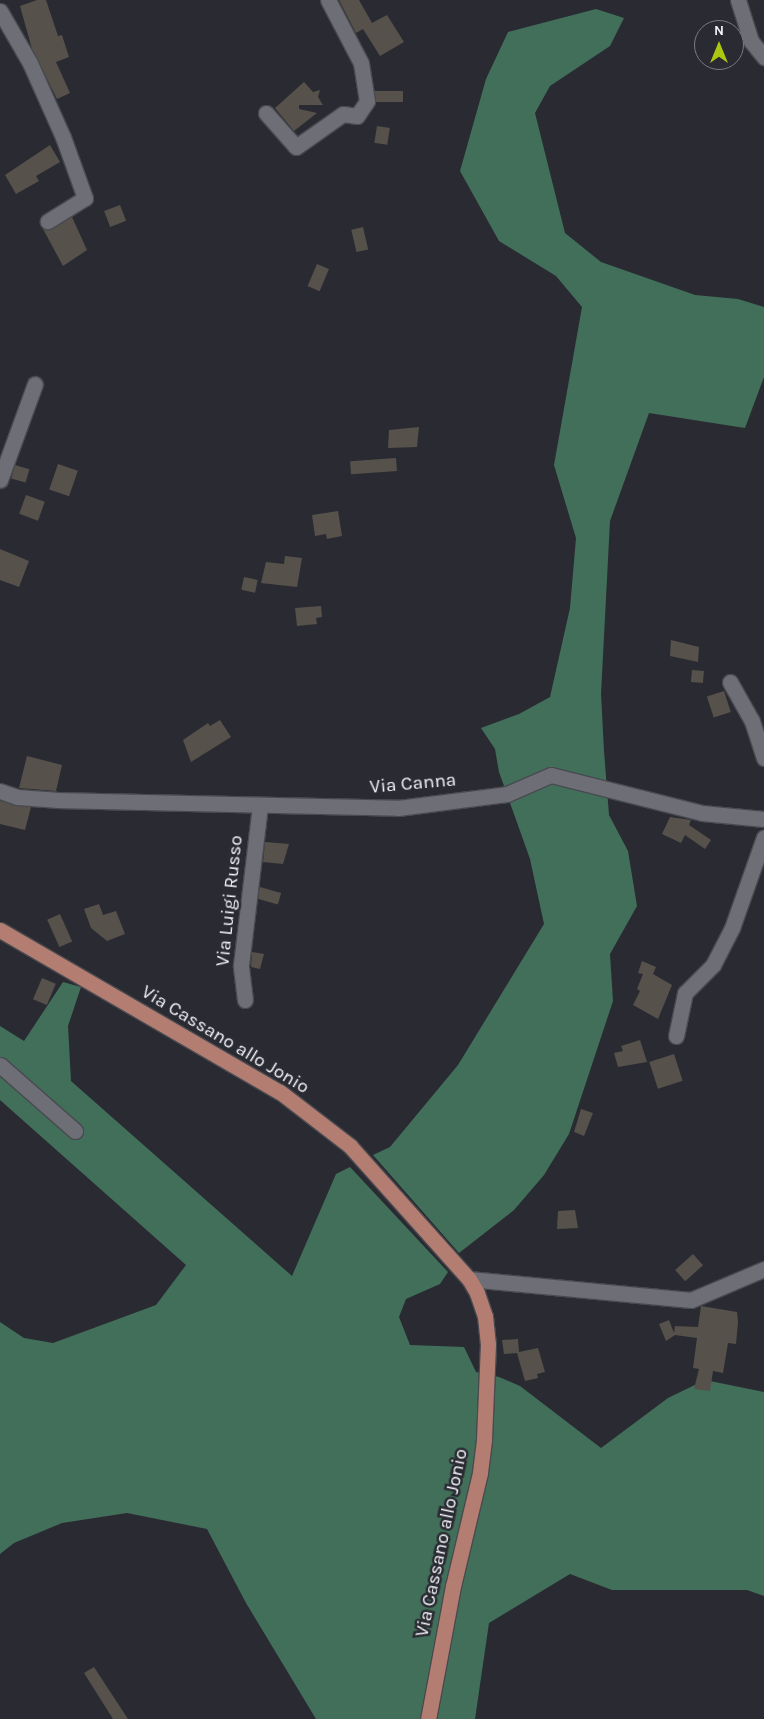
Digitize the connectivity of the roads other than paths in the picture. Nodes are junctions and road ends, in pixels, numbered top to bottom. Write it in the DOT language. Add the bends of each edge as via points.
graph roads {
  1 [pos="328,0"];
  2 [pos="738,0"];
  3 [pos="0,12"];
  4 [pos="764,57"];
  5 [pos="266,113"];
  6 [pos="48,221"];
  7 [pos="35,384"];
  8 [pos="0,480"];
  9 [pos="730,682"];
  10 [pos="764,758"];
  11 [pos="0,791"];
  12 [pos="260,806"];
  13 [pos="764,819"];
  14 [pos="764,837"];
  15 [pos="0,930"];
  16 [pos="245,1000"];
  17 [pos="676,1036"];
  18 [pos="0,1065"];
  19 [pos="76,1131"];
  20 [pos="764,1269"];
  21 [pos="469,1279"];
  22 [pos="428,1719"];
  1 -- 5 [label="street" via="361,64 367,101 357,116 343,114 296,146"];
  2 -- 4 [label="street" via="751,41"];
  3 -- 6 [label="street" via="30,62 85,198"];
  7 -- 8 [label="street"];
  9 -- 10 [label="street" via="752,720"];
  11 -- 12 [label="street, Via Canna" via="17,797 56,800"];
  12 -- 13 [label="street, Via Canna" via="398,808 508,794 551,776 702,813"];
  12 -- 16 [label="street, Via Luigi Russo" via="241,965"];
  14 -- 17 [label="street" via="732,928 713,965 685,993"];
  15 -- 21 [label="main road, Via Cassano allo Jonio" via="280,1092 350,1146"];
  18 -- 19 [label="street"];
  20 -- 21 [label="street" via="691,1300"];
  21 -- 22 [label="main road, Via Cassano allo Jonio" via="485,1316 488,1372 480,1474 453,1586"];
}
